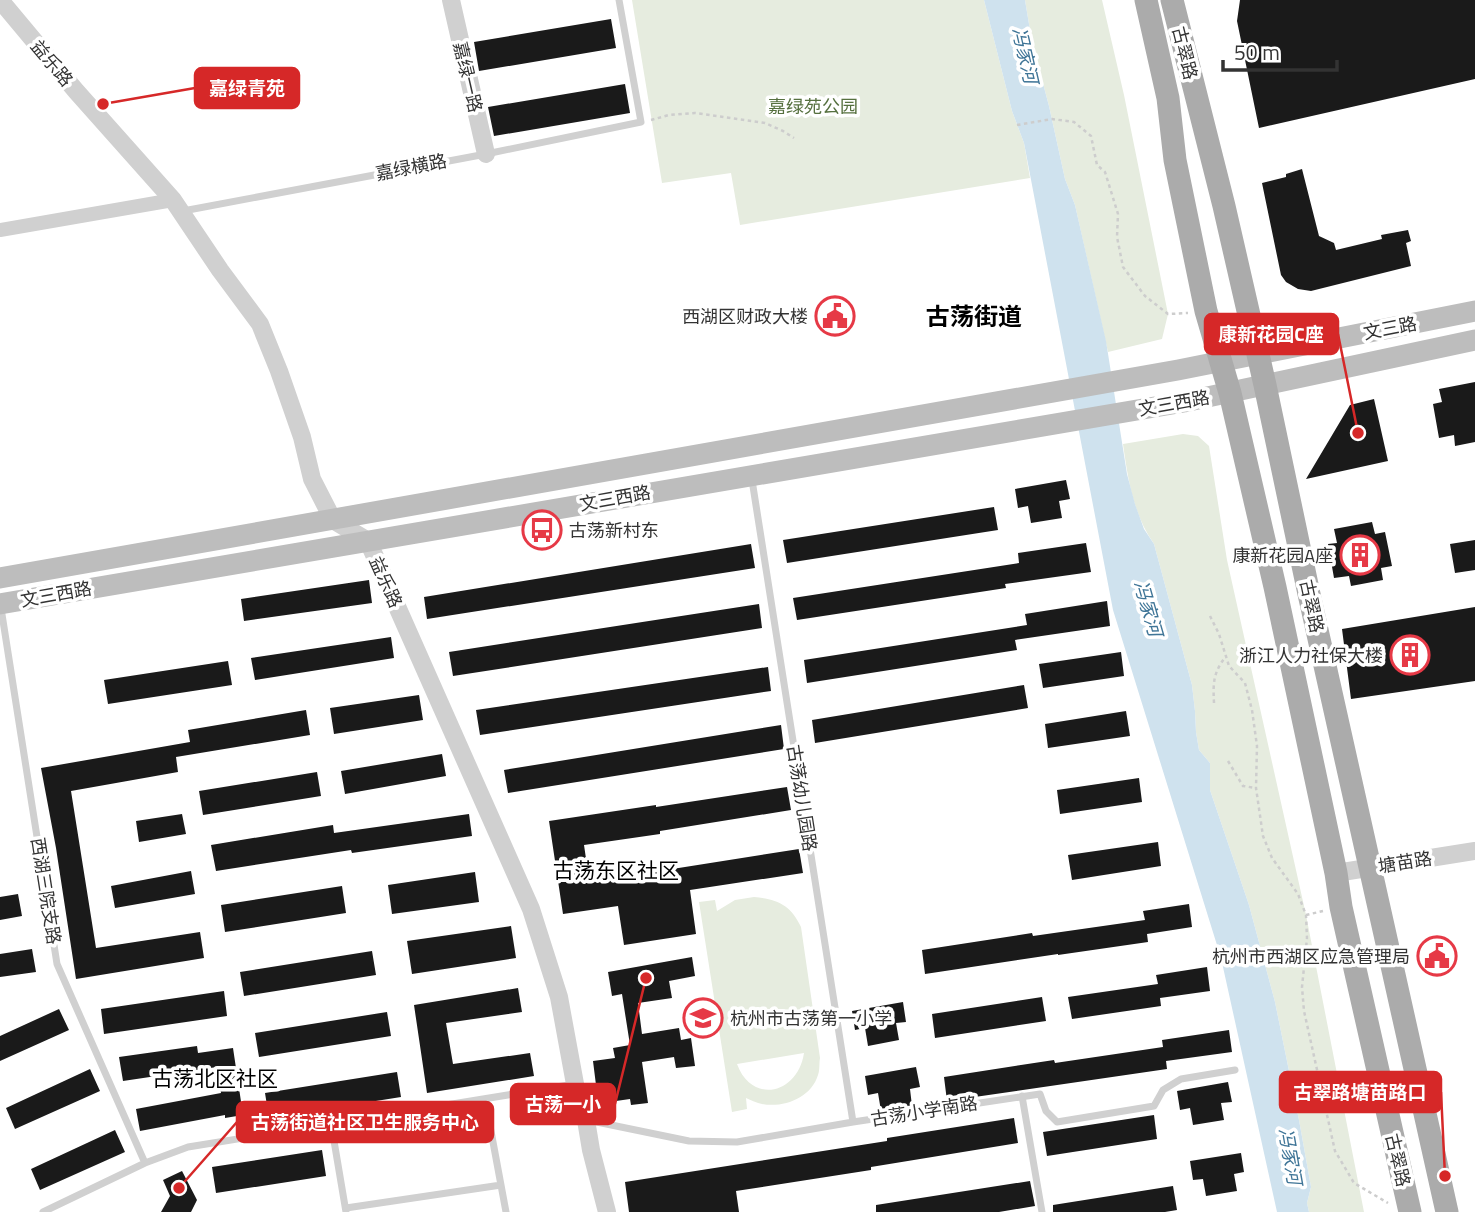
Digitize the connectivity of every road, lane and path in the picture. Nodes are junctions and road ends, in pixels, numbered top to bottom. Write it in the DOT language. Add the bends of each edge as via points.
graph roads {
  1 [pos="0,0"];
  2 [pos="451,0"];
  3 [pos="620,0"];
  4 [pos="1146,0"];
  5 [pos="1172,0"];
  6 [pos="641,122"];
  7 [pos="1017,125"];
  8 [pos="794,138"];
  9 [pos="486,154"];
  10 [pos="177,206"];
  11 [pos="0,230"];
  12 [pos="1475,311"];
  13 [pos="1206,312"];
  14 [pos="1475,340"];
  15 [pos="1257,355"];
  16 [pos="1222,360"];
  17 [pos="1265,385"];
  18 [pos="1230,393"];
  19 [pos="752,475"];
  20 [pos="333,520"];
  21 [pos="368,541"];
  22 [pos="0,578"];
  23 [pos="0,604"];
  24 [pos="1210,616"];
  25 [pos="1226,656"];
  26 [pos="1214,703"];
  27 [pos="1228,761"];
  28 [pos="1256,788"];
  29 [pos="1475,851"];
  30 [pos="1371,867"];
  31 [pos="1336,873"];
  32 [pos="1235,1070"];
  33 [pos="575,1084"];
  34 [pos="1021,1096"];
  35 [pos="485,1099"];
  36 [pos="586,1120"];
  37 [pos="853,1122"];
  38 [pos="331,1123"];
  39 [pos="145,1163"];
  40 [pos="501,1185"];
  41 [pos="1401,1209"];
  42 [pos="346,1210"];
  43 [pos="43,1212"];
  44 [pos="506,1212"];
  45 [pos="607,1212"];
  46 [pos="1042,1212"];
  47 [pos="1447,1212"];
  1 -- 10 [label="street, 益乐路"];
  2 -- 9 [label="street, 嘉绿一路"];
  3 -- 6 [label="lane"];
  4 -- 13 [label="main road, 古翠路"];
  5 -- 15 [label="main road, 古翠路"];
  6 -- 8 [label="path" via="695,113 765,123"];
  6 -- 9 [label="lane, 嘉绿横路"];
  7 -- 13 [label="path" via="1052,119 1073,122 1091,136 1097,165 1105,172 1118,214 1123,267 1145,296 1168,314"];
  9 -- 10 [label="lane, 嘉绿横路"];
  10 -- 11 [label="street, 嘉绿横路"];
  10 -- 20 [label="street, 益乐路" via="260,324 302,437 312,480"];
  12 -- 15 [label="main road, 文三路"];
  13 -- 16 [label="main road, 古翠路"];
  14 -- 17 [label="main road, 文三路"];
  15 -- 16 [label="main road, 文三路"];
  15 -- 17 [label="main road, 古翠路"];
  16 -- 18 [label="main road, 古翠路"];
  16 -- 20 [label="main road, 文三西路"];
  17 -- 18 [label="main road, 文三路"];
  17 -- 30 [label="main road, 古翠路"];
  18 -- 19 [label="main road, 文三西路"];
  18 -- 31 [label="main road, 古翠路"];
  19 -- 21 [label="main road, 文三西路"];
  19 -- 37 [label="lane, 古荡幼儿园路"];
  20 -- 21 [label="street, 益乐路"];
  20 -- 22 [label="main road, 文三西路"];
  21 -- 23 [label="main road, 文三西路"];
  21 -- 33 [label="street, 益乐路" via="531,909 559,997"];
  23 -- 39 [label="lane, 西湖三院支路" via="57,964"];
  24 -- 25 [label="path"];
  25 -- 26 [label="path" via="1213,682"];
  25 -- 28 [label="path" via="1245,684 1252,709"];
  27 -- 28 [label="path" via="1243,786"];
  28 -- 41 [label="path" via="1263,836 1306,915 1304,1011 1335,1151 1354,1183"];
  29 -- 30 [label="street, 塘苗路"];
  30 -- 31 [label="street, 塘苗路"];
  30 -- 47 [label="main road, 古翠路"];
  31 -- 41 [label="main road, 古翠路"];
  32 -- 34 [label="lane" via="1181,1079 1163,1090 1154,1106 1057,1122 1046,1111 1040,1094"];
  33 -- 35 [label="lane"];
  33 -- 36 [label="street, 益乐路"];
  34 -- 37 [label="lane, 古荡小学南路"];
  34 -- 46 [label="lane"];
  35 -- 38 [label="lane"];
  35 -- 40 [label="lane"];
  36 -- 37 [label="lane, 古荡小学南路" via="689,1141 737,1142"];
  36 -- 45 [label="street, 益乐路"];
  38 -- 39 [label="lane" via="188,1147"];
  38 -- 42 [label="lane"];
  39 -- 43 [label="lane"];
  40 -- 42 [label="lane"];
  40 -- 44 [label="lane"];
}
